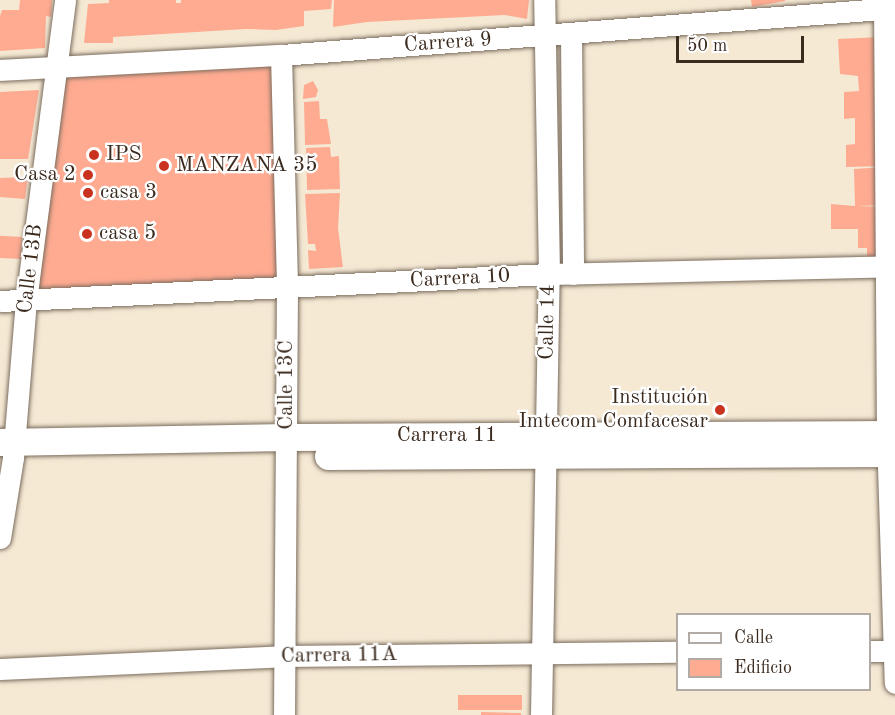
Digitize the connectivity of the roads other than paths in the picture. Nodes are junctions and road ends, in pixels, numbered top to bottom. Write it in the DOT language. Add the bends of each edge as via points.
graph roads {
  1 [pos="65,0"];
  2 [pos="544,0"];
  3 [pos="887,5"];
  4 [pos="571,34"];
  5 [pos="544,36"];
  6 [pos="281,54"];
  7 [pos="58,67"];
  8 [pos="0,70"];
  9 [pos="890,266"];
  10 [pos="549,274"];
  11 [pos="573,274"];
  12 [pos="287,288"];
  13 [pos="0,301"];
  14 [pos="26,301"];
  15 [pos="892,444"];
  16 [pos="287,446"];
  17 [pos="546,446"];
  18 [pos="6,450"];
  19 [pos="0,538"];
  20 [pos="871,651"];
  21 [pos="894,651"];
  22 [pos="542,652"];
  23 [pos="676,652"];
  24 [pos="283,656"];
  25 [pos="0,669"];
  26 [pos="895,683"];
  27 [pos="284,715"];
  28 [pos="541,715"];
  1 -- 7 [label="street, Calle 13B"];
  2 -- 5 [label="street, Calle 14"];
  3 -- 4 [label="street, Carrera 9"];
  3 -- 9 [label="street"];
  4 -- 5 [label="street, Carrera 9"];
  4 -- 11 [label="street"];
  5 -- 6 [label="street, Carrera 9"];
  5 -- 10 [label="street, Calle 14"];
  6 -- 7 [label="street, Carrera 9"];
  6 -- 12 [label="street, Calle 13C"];
  7 -- 8 [label="street, Carrera 9"];
  7 -- 14 [label="street, Calle 13B"];
  9 -- 11 [label="street, Carrera 10"];
  9 -- 15 [label="street"];
  10 -- 11 [label="street, Carrera 10"];
  10 -- 12 [label="street, Carrera 10"];
  10 -- 17 [label="street, Calle 14"];
  12 -- 14 [label="street, Carrera 10"];
  12 -- 16 [label="street, Calle 13C"];
  13 -- 14 [label="street, Carrera 10"];
  14 -- 18 [label="street, Calle 13B"];
  15 -- 17 [label="main road, Carrera 11"];
  15 -- 21 [label="street"];
  16 -- 17 [label="main road, Carrera 11"];
  16 -- 18 [label="main road, Carrera 11"];
  16 -- 24 [label="street, Calle 13C"];
  17 -- 22 [label="street, Calle 14"];
  18 -- 19 [label="street, Calle 13B"];
  20 -- 21 [label="street"];
  21 -- 26 [label="street"];
  22 -- 23 [label="street, Carrera 11A"];
  22 -- 24 [label="street, Carrera 11A"];
  22 -- 28 [label="street, Calle 14"];
  24 -- 25 [label="street, Carrera 11A"];
  24 -- 27 [label="street, Calle 13C"];
}
